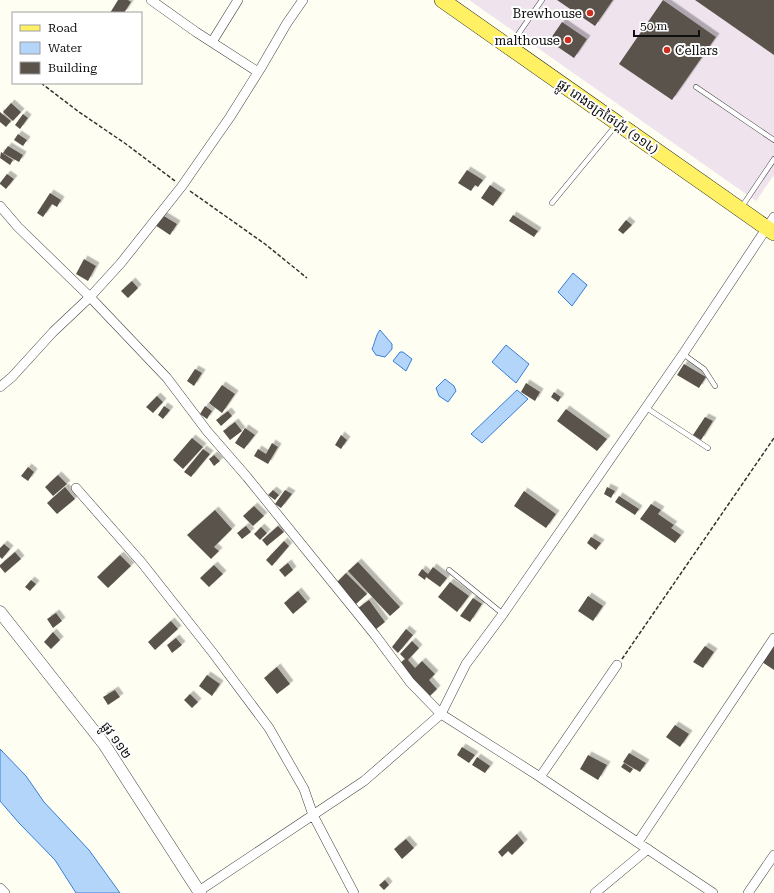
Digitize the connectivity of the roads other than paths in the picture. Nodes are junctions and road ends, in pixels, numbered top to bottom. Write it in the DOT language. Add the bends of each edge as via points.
graph roads {
  1 [pos="151,0"];
  2 [pos="238,0"];
  3 [pos="303,0"];
  4 [pos="442,0"];
  5 [pos="542,0"];
  6 [pos="212,42"];
  7 [pos="510,47"];
  8 [pos="258,72"];
  9 [pos="696,87"];
  10 [pos="618,123"];
  11 [pos="774,140"];
  12 [pos="774,159"];
  13 [pos="552,203"];
  14 [pos="0,206"];
  15 [pos="741,209"];
  16 [pos="772,226"];
  17 [pos="90,297"];
  18 [pos="683,354"];
  19 [pos="715,386"];
  20 [pos="0,387"];
  21 [pos="645,408"];
  22 [pos="708,448"];
  23 [pos="76,488"];
  24 [pos="449,570"];
  25 [pos="0,612"];
  26 [pos="503,614"];
  27 [pos="774,638"];
  28 [pos="617,665"];
  29 [pos="441,714"];
  30 [pos="540,777"];
  31 [pos="313,815"];
  32 [pos="638,842"];
  33 [pos="648,849"];
  34 [pos="774,855"];
  35 [pos="0,888"];
  36 [pos="199,892"];
  37 [pos="5,893"];
  38 [pos="354,893"];
  39 [pos="595,893"];
  40 [pos="713,893"];
  41 [pos="748,893"];
  1 -- 6 [label="street"];
  2 -- 6 [label="street"];
  3 -- 8 [label="street"];
  4 -- 7 [label="main road, ផ្លូវ រោងចក្រថៃហ្គ័រ (១១៤)"];
  5 -- 7 [label="lane"];
  6 -- 8 [label="street"];
  7 -- 10 [label="main road, ផ្លូវ រោងចក្រថៃហ្គ័រ (១១៤)"];
  8 -- 17 [label="street" via="182,186 122,263"];
  9 -- 11 [label="lane"];
  10 -- 13 [label="lane"];
  10 -- 15 [label="main road, ផ្លូវ រោងចក្រថៃហ្គ័រ (១១៤)"];
  12 -- 15 [label="lane"];
  14 -- 17 [label="street"];
  15 -- 16 [label="main road, ផ្លូវ រោងចក្រថៃហ្គ័រ (១១៤)"];
  16 -- 18 [label="street"];
  17 -- 20 [label="street"];
  17 -- 29 [label="street" via="167,378 207,431 375,635 410,682"];
  18 -- 19 [label="lane" via="704,369"];
  18 -- 21 [label="street"];
  21 -- 22 [label="lane"];
  21 -- 26 [label="street"];
  23 -- 31 [label="street" via="214,653 269,728 304,789"];
  24 -- 26 [label="lane"];
  25 -- 36 [label="street, ផ្លូវ ១១២" via="104,744"];
  26 -- 29 [label="street" via="466,664"];
  27 -- 32 [label="street"];
  28 -- 30 [label="street"];
  29 -- 30 [label="street"];
  29 -- 31 [label="street" via="364,780"];
  30 -- 32 [label="street"];
  31 -- 36 [label="street"];
  31 -- 38 [label="street"];
  32 -- 33 [label="street"];
  33 -- 39 [label="street"];
  33 -- 40 [label="street"];
  34 -- 41 [label="street"];
  35 -- 37 [label="street"];
}
